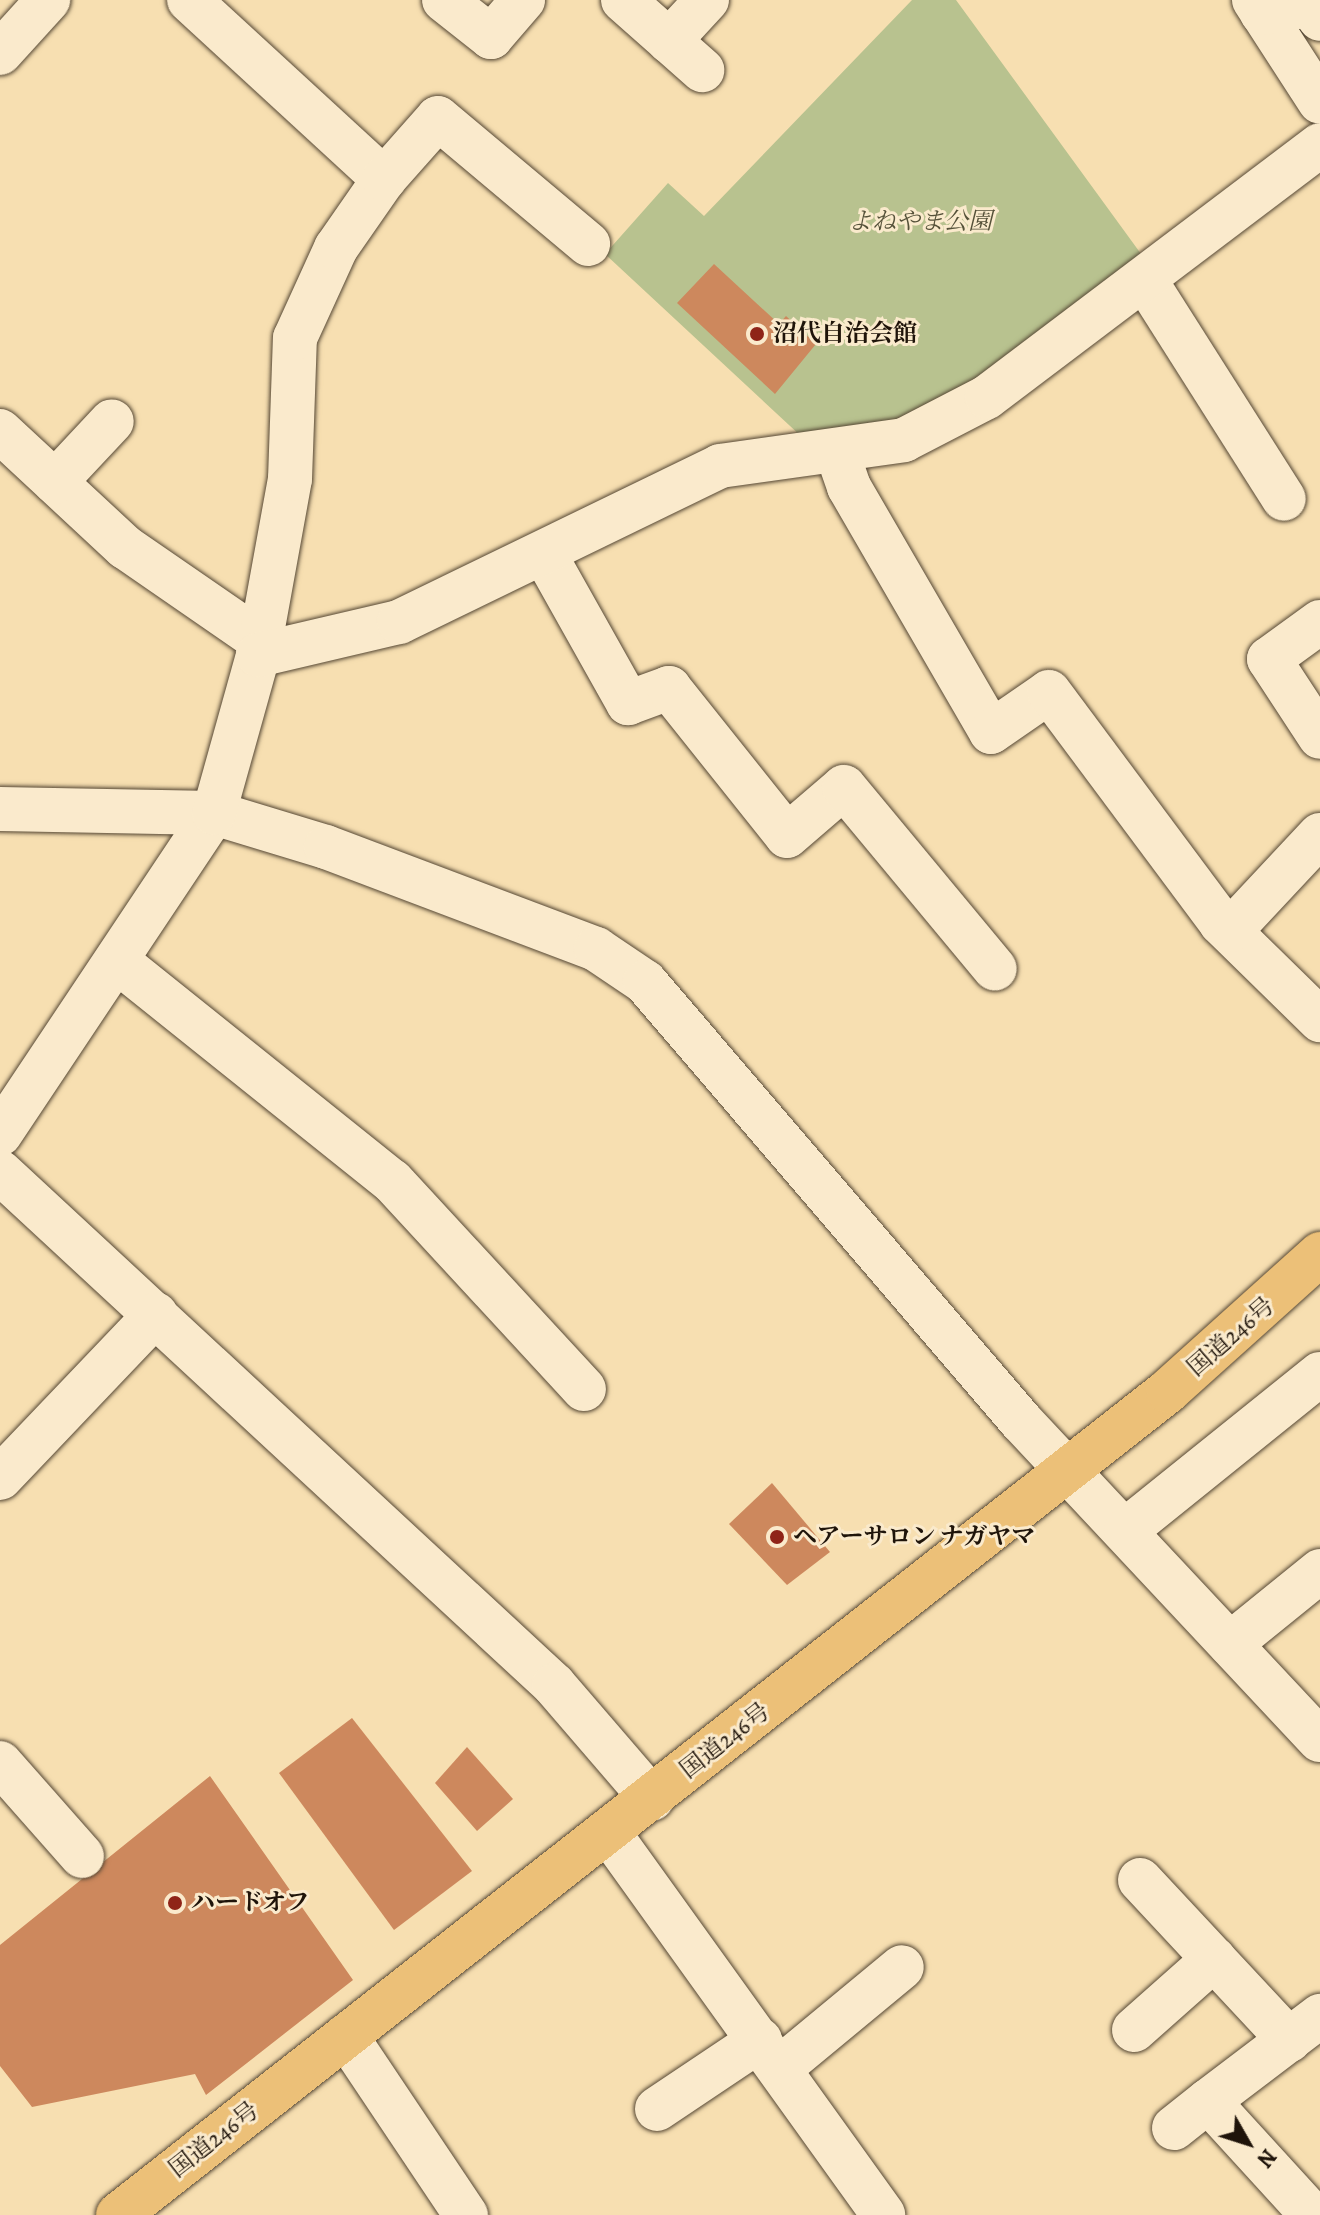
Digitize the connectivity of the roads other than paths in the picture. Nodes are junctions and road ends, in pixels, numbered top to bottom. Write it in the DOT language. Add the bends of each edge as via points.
graph roads {
  1 [pos="48,0"];
  2 [pos="189,0"];
  3 [pos="444,0"];
  4 [pos="523,0"];
  5 [pos="623,0"];
  6 [pos="707,0"];
  7 [pos="1258,6"];
  8 [pos="1320,19"];
  9 [pos="669,41"];
  10 [pos="0,53"];
  11 [pos="702,70"];
  12 [pos="1320,102"];
  13 [pos="1320,145"];
  14 [pos="384,179"];
  15 [pos="588,244"];
  16 [pos="1145,280"];
  17 [pos="112,421"];
  18 [pos="0,431"];
  19 [pos="838,455"];
  20 [pos="55,482"];
  21 [pos="1284,499"];
  22 [pos="545,555"];
  23 [pos="1320,622"];
  24 [pos="259,648"];
  25 [pos="1320,737"];
  26 [pos="0,809"];
  27 [pos="214,813"];
  28 [pos="1320,835"];
  29 [pos="1231,930"];
  30 [pos="117,961"];
  31 [pos="995,969"];
  32 [pos="1320,1020"];
  33 [pos="0,1134"];
  34 [pos="0,1172"];
  35 [pos="1320,1254"];
  36 [pos="156,1314"];
  37 [pos="1320,1374"];
  38 [pos="584,1389"];
  39 [pos="1066,1469"];
  40 [pos="0,1478"];
  41 [pos="1126,1530"];
  42 [pos="1320,1571"];
  43 [pos="1230,1644"];
  44 [pos="1320,1740"];
  45 [pos="0,1763"];
  46 [pos="652,1799"];
  47 [pos="609,1833"];
  48 [pos="82,1856"];
  49 [pos="1140,1880"];
  50 [pos="1214,1959"];
  51 [pos="902,1967"];
  52 [pos="1304,2028"];
  53 [pos="1134,2030"];
  54 [pos="346,2036"];
  55 [pos="770,2054"];
  56 [pos="1208,2101"];
  57 [pos="657,2109"];
  58 [pos="1174,2128"];
  59 [pos="118,2215"];
  60 [pos="466,2215"];
  61 [pos="883,2215"];
  62 [pos="1312,2215"];
  1 -- 10 [label="street"];
  2 -- 14 [label="street"];
  3 -- 4 [label="street" via="491,37"];
  5 -- 9 [label="street"];
  6 -- 9 [label="street"];
  7 -- 8 [label="street" via="1310,5"];
  7 -- 12 [label="street"];
  9 -- 11 [label="street"];
  13 -- 16 [label="street"];
  14 -- 15 [label="street" via="438,118"];
  14 -- 24 [label="street" via="336,248 295,338 290,479"];
  16 -- 19 [label="street" via="987,397 904,440"];
  16 -- 21 [label="street"];
  17 -- 20 [label="street"];
  18 -- 20 [label="street"];
  19 -- 22 [label="street" via="760,456 720,466"];
  19 -- 29 [label="street" via="991,732 1049,692"];
  20 -- 24 [label="street" via="125,547"];
  22 -- 24 [label="street" via="399,622"];
  22 -- 31 [label="street" via="628,703 669,688 787,836 844,787"];
  23 -- 25 [label="street" via="1269,659"];
  24 -- 27 [label="street"];
  26 -- 27 [label="street"];
  27 -- 30 [label="street"];
  27 -- 39 [label="street" via="326,847 596,949 645,982"];
  28 -- 29 [label="street"];
  29 -- 32 [label="street"];
  30 -- 33 [label="street"];
  30 -- 38 [label="street" via="392,1181"];
  34 -- 36 [label="street"];
  35 -- 39 [label="highway, 国道246号" via="1168,1391"];
  36 -- 40 [label="street"];
  36 -- 46 [label="street" via="554,1685"];
  37 -- 41 [label="street"];
  39 -- 41 [label="street"];
  39 -- 46 [label="highway, 国道246号"];
  41 -- 43 [label="street"];
  42 -- 43 [label="street"];
  43 -- 44 [label="street"];
  45 -- 48 [label="street"];
  46 -- 47 [label="highway, 国道246号"];
  47 -- 54 [label="highway, 国道246号"];
  47 -- 55 [label="street"];
  49 -- 50 [label="street"];
  50 -- 52 [label="street"];
  50 -- 53 [label="street"];
  51 -- 55 [label="street"];
  52 -- 56 [label="street"];
  54 -- 59 [label="highway, 国道246号"];
  54 -- 60 [label="street"];
  55 -- 57 [label="street"];
  55 -- 61 [label="street"];
  56 -- 58 [label="street"];
  56 -- 62 [label="street"];
}
